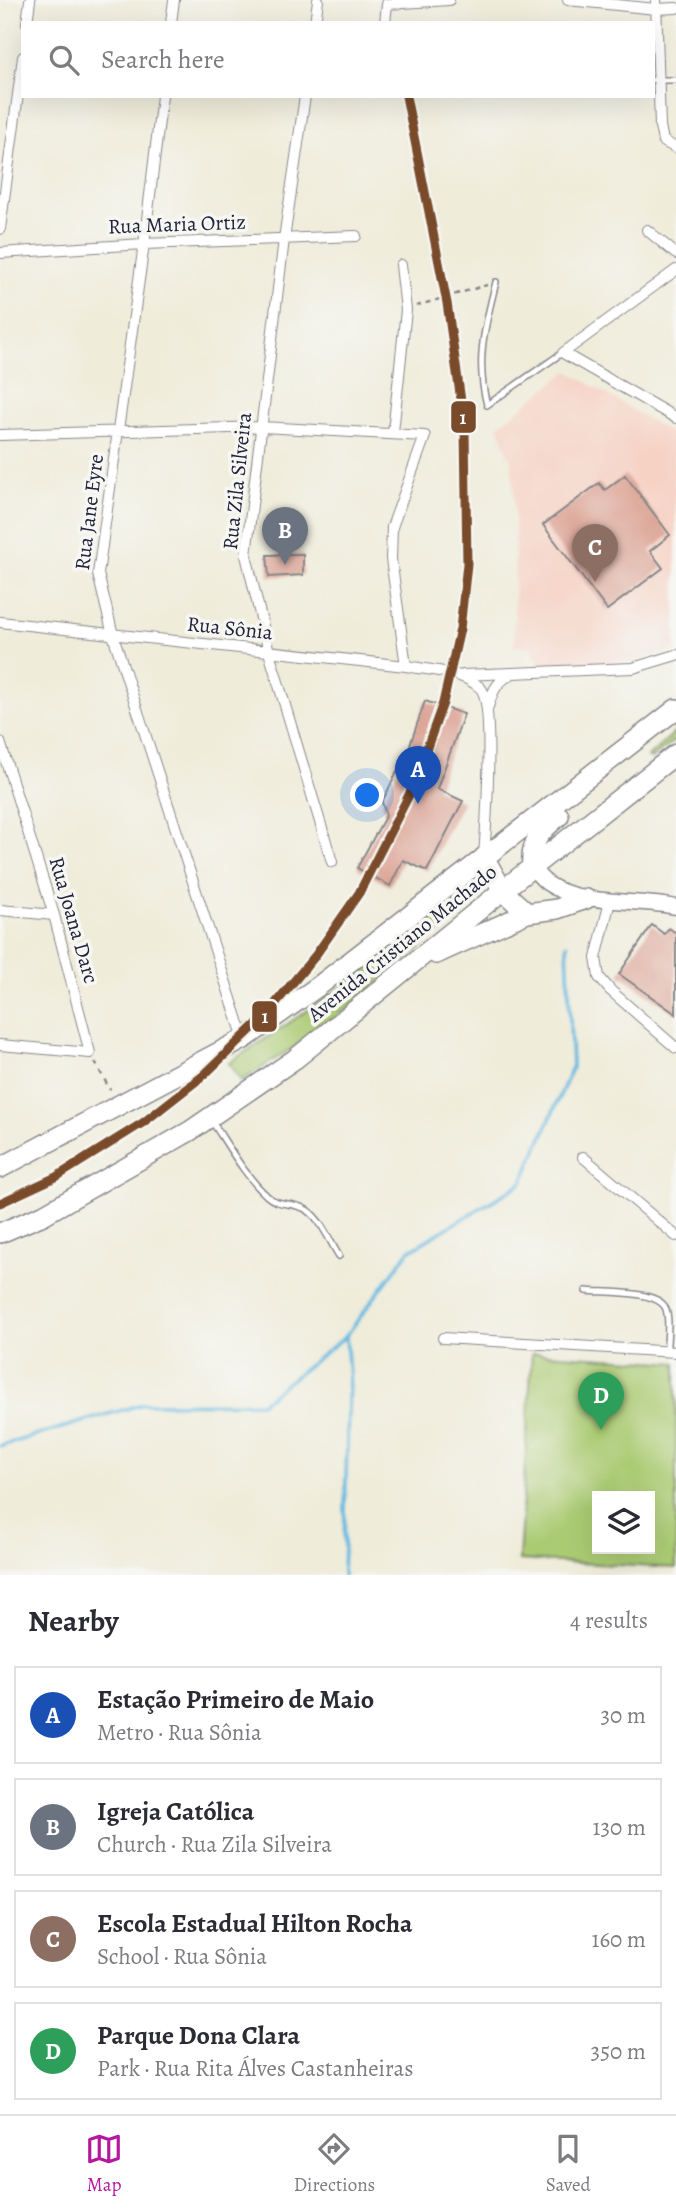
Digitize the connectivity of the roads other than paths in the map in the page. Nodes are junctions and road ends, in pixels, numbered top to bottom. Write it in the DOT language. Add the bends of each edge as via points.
graph roads {
  1 [pos="30,0"];
  2 [pos="174,0"];
  3 [pos="318,0"];
  4 [pos="449,0"];
  5 [pos="568,0"];
  6 [pos="388,2"];
  7 [pos="656,4"];
  8 [pos="676,8"];
  9 [pos="27,21"];
  10 [pos="171,21"];
  11 [pos="315,21"];
  12 [pos="385,21"];
  13 [pos="21,72"];
  14 [pos="656,80"];
  15 [pos="676,80"];
  16 [pos="162,98"];
  17 [pos="304,98"];
  18 [pos="676,148"];
  19 [pos="0,229"];
  20 [pos="647,230"];
  21 [pos="356,236"];
  22 [pos="284,239"];
  23 [pos="144,244"];
  24 [pos="0,253"];
  25 [pos="676,254"];
  26 [pos="401,265"];
  27 [pos="676,270"];
  28 [pos="496,282"];
  29 [pos="563,353"];
  30 [pos="676,418"];
  31 [pos="262,427"];
  32 [pos="119,431"];
  33 [pos="393,432"];
  34 [pos="0,435"];
  35 [pos="0,622"];
  36 [pos="113,635"];
  37 [pos="269,652"];
  38 [pos="676,655"];
  39 [pos="406,666"];
  40 [pos="513,673"];
  41 [pos="456,676"];
  42 [pos="487,709"];
  43 [pos="676,709"];
  44 [pos="651,729"];
  45 [pos="0,742"];
  46 [pos="676,754"];
  47 [pos="3,761"];
  48 [pos="484,857"];
  49 [pos="332,862"];
  50 [pos="532,867"];
  51 [pos="503,891"];
  52 [pos="586,899"];
  53 [pos="610,901"];
  54 [pos="676,907"];
  55 [pos="0,910"];
  56 [pos="527,913"];
  57 [pos="54,915"];
  58 [pos="409,966"];
  59 [pos="244,1039"];
  60 [pos="0,1045"];
  61 [pos="676,1048"];
  62 [pos="209,1117"];
  63 [pos="583,1157"];
  64 [pos="0,1168"];
  65 [pos="0,1233"];
  66 [pos="676,1236"];
  67 [pos="339,1256"];
  68 [pos="586,1291"];
  69 [pos="443,1338"];
  70 [pos="671,1352"];
  1 -- 9 [label="street"];
  2 -- 10 [label="street"];
  3 -- 11 [label="street"];
  4 -- 6 [label="street"];
  5 -- 7 [label="street"];
  6 -- 12 [label="street"];
  7 -- 8 [label="street"];
  7 -- 14 [label="street"];
  13 -- 19 [label="street"];
  14 -- 15 [label="lane"];
  14 -- 18 [label="street" via="663,141"];
  16 -- 23 [label="street, Rua Jane Eyre"];
  17 -- 22 [label="street, Rua Zila Silveira"];
  20 -- 25 [label="street"];
  21 -- 22 [label="street, Rua Maria Ortiz"];
  22 -- 23 [label="street, Rua Maria Ortiz"];
  22 -- 31 [label="street, Rua Zila Silveira"];
  23 -- 24 [label="street, Rua Maria Ortiz"];
  23 -- 32 [label="street, Rua Jane Eyre"];
  26 -- 33 [label="street" via="406,310"];
  27 -- 29 [label="street"];
  28 -- 29 [label="lane" via="484,330 480,379 487,405"];
  29 -- 30 [label="street"];
  31 -- 32 [label="street"];
  31 -- 33 [label="street"];
  31 -- 37 [label="street, Rua Zila Silveira" via="246,555"];
  32 -- 34 [label="street"];
  32 -- 36 [label="street, Rua Jane Eyre" via="98,574"];
  33 -- 39 [label="street" via="425,436 392,527 391,559"];
  35 -- 36 [label="street, Rua Sônia"];
  36 -- 37 [label="street, Rua Sônia"];
  36 -- 59 [label="street, Rua Jane Eyre"];
  37 -- 39 [label="street, Rua Sônia"];
  37 -- 49 [label="street, Rua Zila Silveira"];
  38 -- 40 [label="street, Rua Sônia" via="633,668"];
  39 -- 41 [label="street, Rua Sônia"];
  40 -- 41 [label="street, Rua Sônia"];
  40 -- 42 [label="street" via="501,680"];
  41 -- 42 [label="street, Rua Sônia" via="483,691"];
  42 -- 48 [label="street"];
  43 -- 44 [label="highway, Avenida Cristiano Machado"];
  44 -- 48 [label="highway, Avenida Cristiano Machado"];
  44 -- 50 [label="highway" via="646,748 542,830 533,843"];
  45 -- 47 [label="street, Rua Joana Darc"];
  46 -- 50 [label="highway, Avenida Cristiano Machado"];
  47 -- 57 [label="street, Rua Joana Darc"];
  48 -- 51 [label="highway"];
  48 -- 59 [label="highway, Avenida Cristiano Machado"];
  50 -- 51 [label="highway, Avenida Cristiano Machado"];
  50 -- 52 [label="street" via="548,885"];
  51 -- 56 [label="highway"];
  51 -- 58 [label="highway, Avenida Cristiano Machado"];
  52 -- 53 [label="street"];
  52 -- 56 [label="highway"];
  53 -- 54 [label="street"];
  53 -- 61 [label="street" via="596,958 599,977"];
  55 -- 57 [label="street"];
  56 -- 58 [label="highway"];
  57 -- 60 [label="street, Rua Joana Darc" via="90,1052"];
  58 -- 62 [label="highway, Avenida Cristiano Machado" via="295,1059"];
  59 -- 64 [label="highway, Avenida Cristiano Machado"];
  62 -- 65 [label="highway, Avenida Cristiano Machado" via="43,1215"];
  62 -- 67 [label="lane" via="266,1196 313,1215"];
  63 -- 66 [label="street"];
  68 -- 70 [label="lane" via="657,1300 667,1315"];
  69 -- 70 [label="street"];
}
